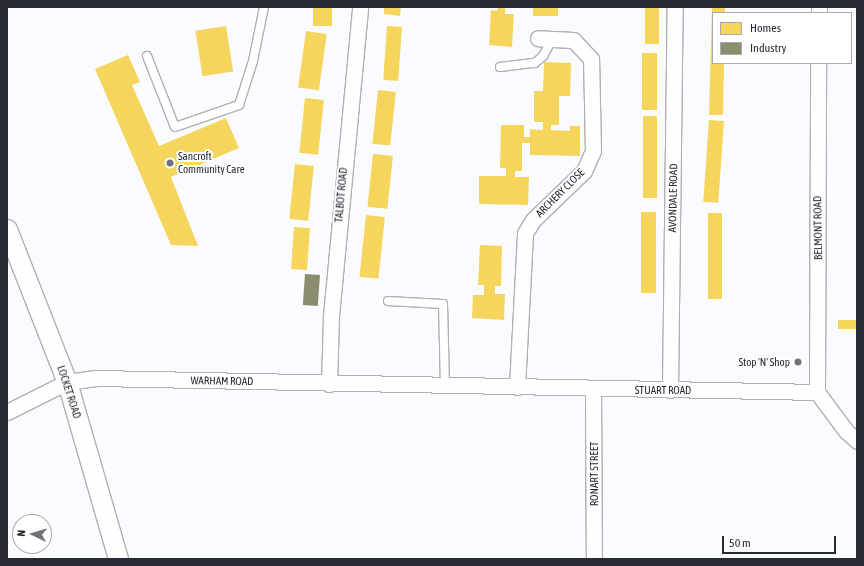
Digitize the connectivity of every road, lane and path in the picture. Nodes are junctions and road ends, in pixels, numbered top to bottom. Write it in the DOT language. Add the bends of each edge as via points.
graph roads {
  1 [pos="264,7"];
  2 [pos="360,7"];
  3 [pos="676,7"];
  4 [pos="538,38"];
  5 [pos="553,38"];
  6 [pos="147,56"];
  7 [pos="818,64"];
  8 [pos="500,67"];
  9 [pos="7,229"];
  10 [pos="388,301"];
  11 [pos="67,382"];
  12 [pos="329,384"];
  13 [pos="445,387"];
  14 [pos="517,387"];
  15 [pos="593,389"];
  16 [pos="670,390"];
  17 [pos="817,392"];
  18 [pos="7,412"];
  19 [pos="857,441"];
  20 [pos="118,559"];
  21 [pos="594,559"];
  1 -- 6 [label="lane" via="253,61 239,105 175,127"];
  2 -- 12 [label="street, TALBOT ROAD" via="331,316"];
  3 -- 16 [label="street, AVONDALE ROAD"];
  4 -- 5 [label="street, ARCHERY CLOSE"];
  5 -- 8 [label="lane" via="543,56 535,64"];
  5 -- 14 [label="street, ARCHERY CLOSE" via="573,40 591,58 593,151 584,171 532,220 525,233"];
  7 -- 17 [label="street, BELMONT ROAD"];
  9 -- 11 [label="street, LOCKET ROAD"];
  10 -- 13 [label="lane" via="443,304"];
  11 -- 12 [label="street, WARHAM ROAD" via="96,378"];
  11 -- 18 [label="street, WARHAM ROAD"];
  11 -- 20 [label="street, LOCKET ROAD"];
  12 -- 13 [label="street, WARHAM ROAD"];
  13 -- 14 [label="street, STUART ROAD"];
  14 -- 15 [label="street, STUART ROAD"];
  15 -- 16 [label="street, STUART ROAD"];
  15 -- 21 [label="street, RONART STREET"];
  16 -- 17 [label="street, STUART ROAD"];
  17 -- 19 [label="street" via="846,431"];
}
